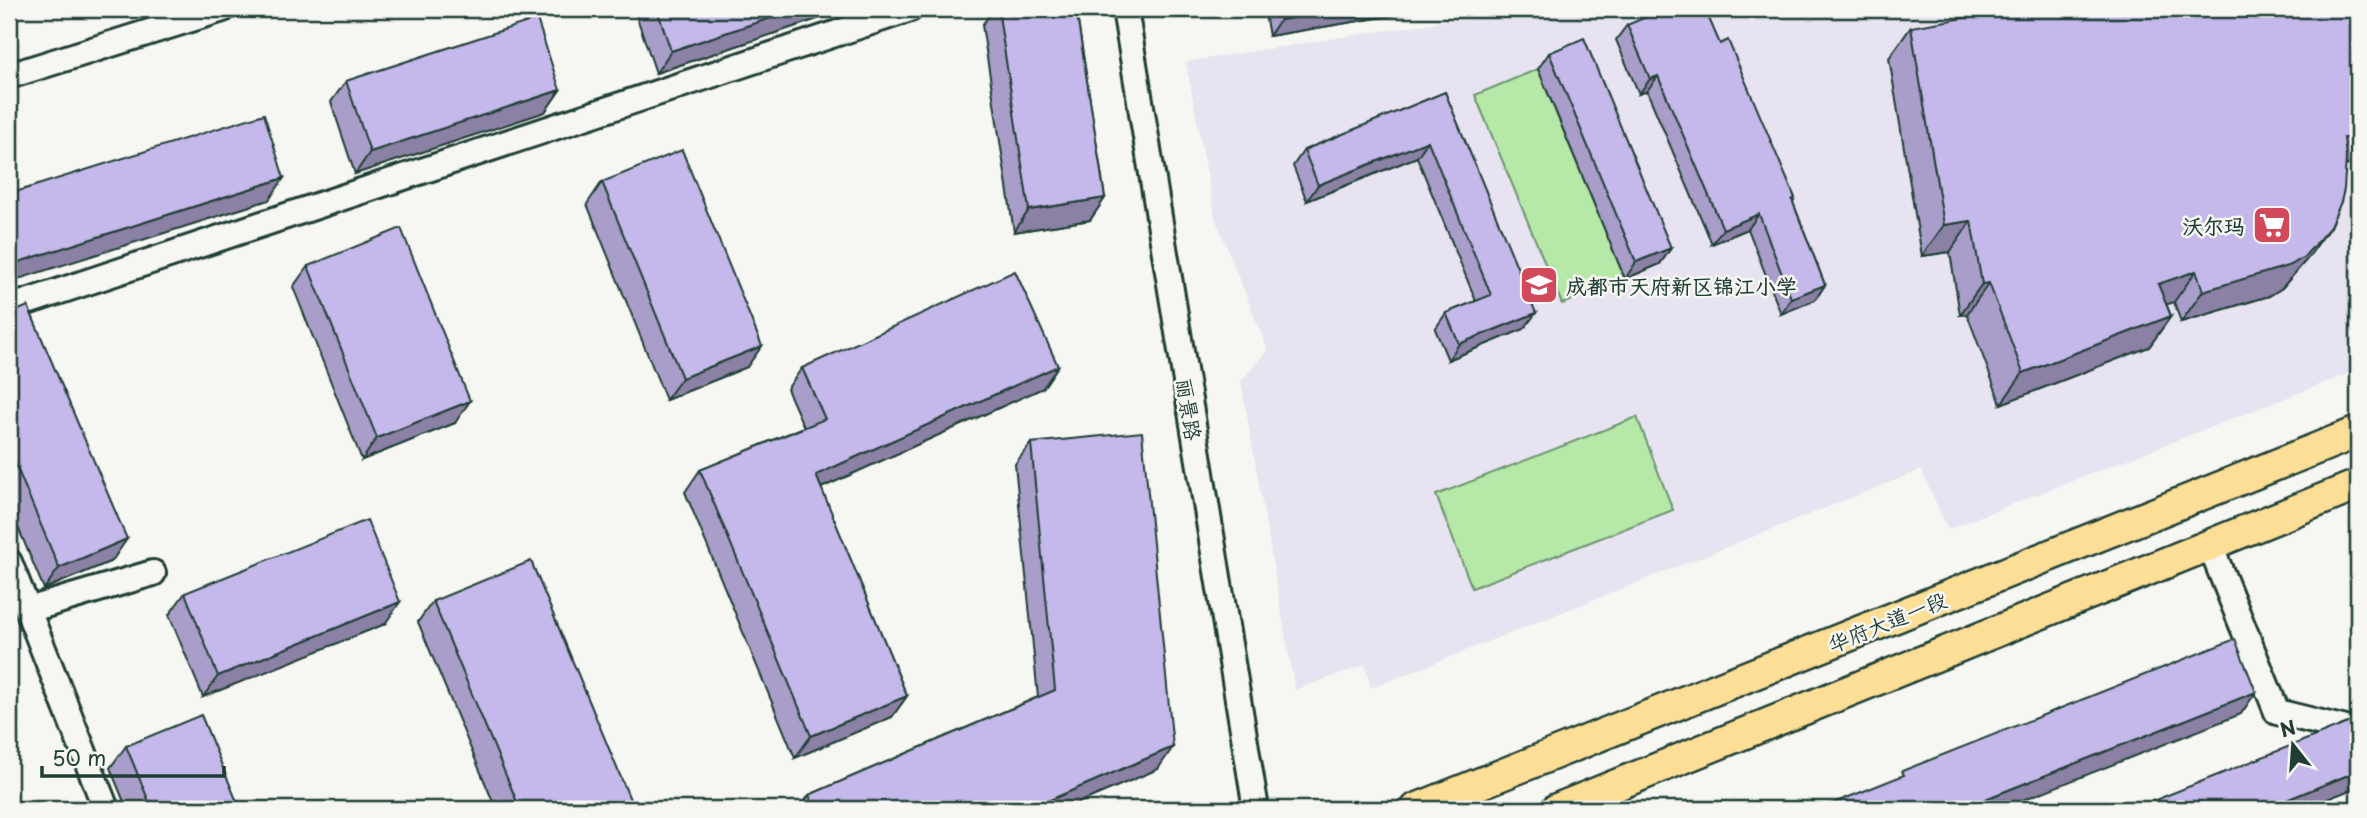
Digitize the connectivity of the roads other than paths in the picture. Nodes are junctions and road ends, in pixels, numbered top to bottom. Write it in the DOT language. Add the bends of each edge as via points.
graph roads {
  1 [pos="223,9"];
  2 [pos="910,9"];
  3 [pos="1125,9"];
  4 [pos="9,76"];
  5 [pos="9,308"];
  6 [pos="2358,432"];
  7 [pos="2358,485"];
  8 [pos="2210,545"];
  9 [pos="9,562"];
  10 [pos="153,573"];
  11 [pos="28,610"];
  12 [pos="2358,732"];
  13 [pos="106,809"];
  14 [pos="1256,809"];
  15 [pos="1416,809"];
  16 [pos="1557,809"];
  1 -- 4 [label="street"];
  2 -- 5 [label="street"];
  3 -- 14 [label="street, 丽景路"];
  6 -- 15 [label="main road, 华府大道一段"];
  7 -- 8 [label="main road"];
  8 -- 12 [label="street" via="2277,712"];
  8 -- 16 [label="main road"];
  9 -- 11 [label="street"];
  10 -- 11 [label="street"];
  11 -- 13 [label="street"];
}
